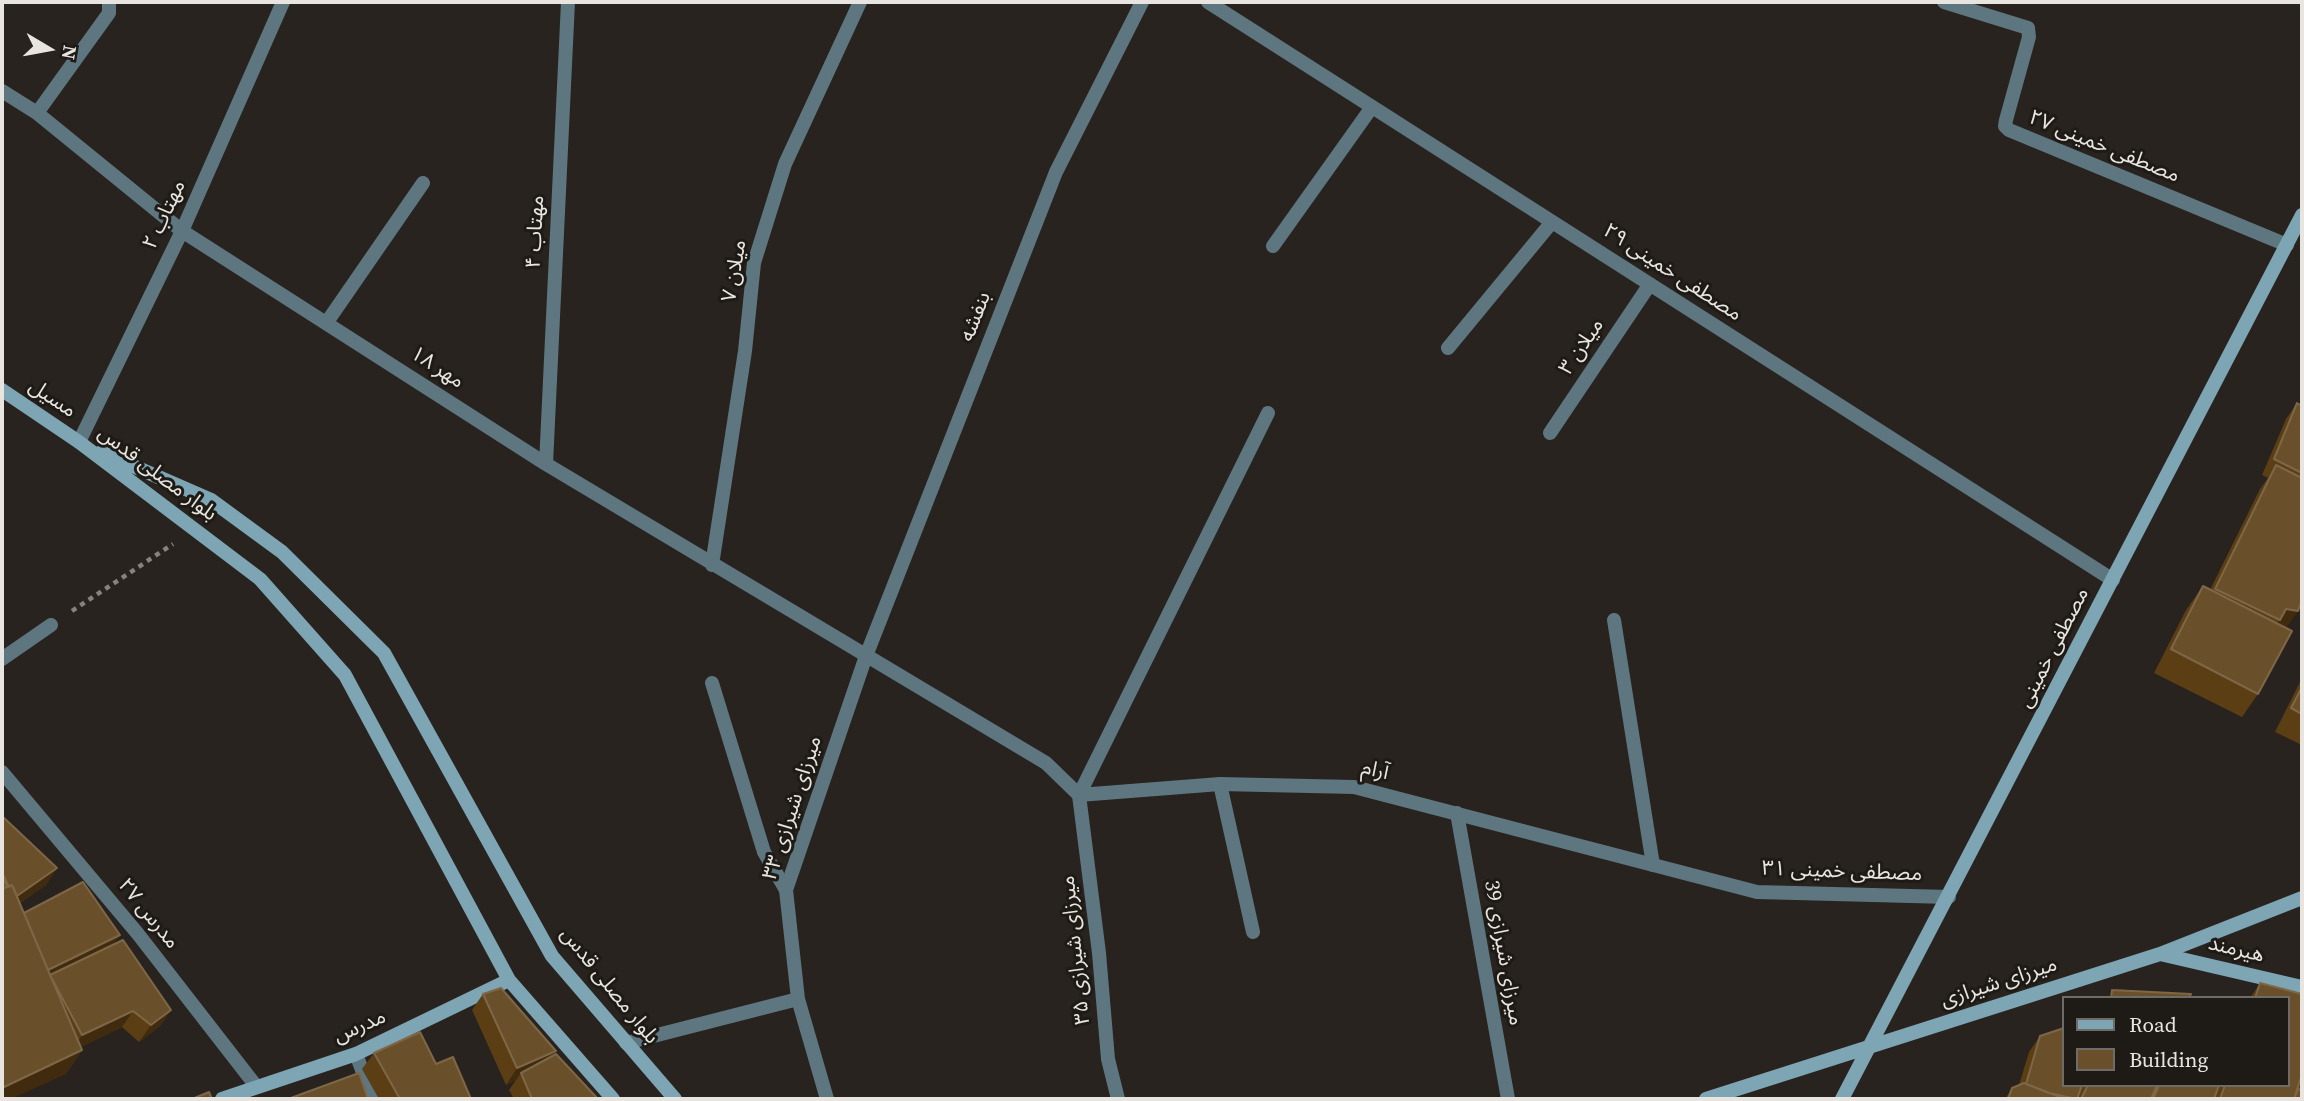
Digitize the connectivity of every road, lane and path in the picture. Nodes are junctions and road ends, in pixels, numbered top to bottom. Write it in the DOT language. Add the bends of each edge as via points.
graph roads {
  1 [pos="109,2"];
  2 [pos="283,2"];
  3 [pos="568,2"];
  4 [pos="860,2"];
  5 [pos="1142,2"];
  6 [pos="1208,2"];
  7 [pos="1944,2"];
  8 [pos="2,91"];
  9 [pos="1372,107"];
  10 [pos="37,113"];
  11 [pos="423,183"];
  12 [pos="2302,215"];
  13 [pos="1552,222"];
  14 [pos="182,231"];
  15 [pos="2287,245"];
  16 [pos="1273,246"];
  17 [pos="1650,284"];
  18 [pos="327,322"];
  19 [pos="1448,348"];
  20 [pos="2,390"];
  21 [pos="1268,413"];
  22 [pos="1550,433"];
  23 [pos="79,442"];
  24 [pos="546,464"];
  25 [pos="195,530"];
  26 [pos="712,565"];
  27 [pos="2113,580"];
  28 [pos="1614,620"];
  29 [pos="51,625"];
  30 [pos="866,656"];
  31 [pos="2,659"];
  32 [pos="712,683"];
  33 [pos="2,772"];
  34 [pos="1220,784"];
  35 [pos="1079,795"];
  36 [pos="1457,813"];
  37 [pos="1653,865"];
  38 [pos="786,890"];
  39 [pos="1949,897"];
  40 [pos="2302,898"];
  41 [pos="1253,932"];
  42 [pos="2160,954"];
  43 [pos="509,980"];
  44 [pos="2302,987"];
  45 [pos="797,999"];
  46 [pos="626,1043"];
  47 [pos="1872,1046"];
  48 [pos="356,1054"];
  49 [pos="256,1087"];
  50 [pos="222,1099"];
  51 [pos="373,1099"];
  52 [pos="613,1099"];
  53 [pos="675,1099"];
  54 [pos="827,1099"];
  55 [pos="1118,1099"];
  56 [pos="1508,1099"];
  57 [pos="1706,1099"];
  58 [pos="1842,1099"];
  1 -- 10 [label="street" via="109,13"];
  2 -- 14 [label="street, مهتاب ۲"];
  3 -- 24 [label="street, مهتاب ۴"];
  4 -- 26 [label="street, میلان ۷" via="785,164 754,263"];
  5 -- 30 [label="street, بنفشه" via="1055,172"];
  6 -- 9 [label="street, مصطفی خمینی ۲۹"];
  7 -- 15 [label="street, مصطفی خمینی ۲۷" via="2028,28 2004,126 2009,130"];
  8 -- 10 [label="street, مهر ۱۸"];
  9 -- 13 [label="street, مصطفی خمینی ۲۹"];
  9 -- 16 [label="street"];
  10 -- 14 [label="street, مهر ۱۸"];
  11 -- 18 [label="street"];
  12 -- 15 [label="main road, مصطفی خمینی"];
  13 -- 17 [label="street, مصطفی خمینی ۲۹"];
  13 -- 19 [label="street"];
  14 -- 18 [label="street, مهر ۱۸"];
  14 -- 23 [label="street, مهتاب ۲"];
  15 -- 27 [label="main road, مصطفی خمینی"];
  17 -- 22 [label="street, میلان ۳"];
  17 -- 27 [label="street, مصطفی خمینی ۲۹"];
  18 -- 24 [label="street, مهر ۱۸"];
  20 -- 23 [label="main road, مسیل"];
  21 -- 35 [label="street"];
  23 -- 25 [label="main road, بلوار مصلی قدس"];
  23 -- 46 [label="main road, بلوار مصلی قدس" via="211,500 282,552 384,653 552,956"];
  24 -- 26 [label="street, مهر ۱۸"];
  25 -- 29 [label="path"];
  25 -- 43 [label="main road, بلوار مصلی قدس" via="260,579 345,675"];
  26 -- 30 [label="street, مهر ۱۸"];
  27 -- 39 [label="main road, مصطفی خمینی"];
  28 -- 37 [label="street"];
  29 -- 31 [label="street"];
  30 -- 35 [label="street, مهر ۱۸" via="1046,763"];
  30 -- 38 [label="street, میرزای شیرازی ۳۳"];
  32 -- 38 [label="street" via="764,852"];
  33 -- 49 [label="street, مدرس ۲۷" via="138,934"];
  34 -- 35 [label="street, آرام"];
  34 -- 36 [label="street, آرام" via="1354,787"];
  34 -- 41 [label="street"];
  35 -- 55 [label="street, میرزای شیرازی ۳۵" via="1108,1059"];
  36 -- 37 [label="street, آرام"];
  36 -- 56 [label="street, میرزای شیرازی 39"];
  37 -- 39 [label="street, مصطفی خمینی ۳۱" via="1757,892"];
  38 -- 45 [label="street, میرزای شیرازی ۳۳"];
  39 -- 47 [label="main road, مصطفی خمینی"];
  40 -- 42 [label="main road, میرزای شیرازی"];
  42 -- 44 [label="main road, هیرمند"];
  42 -- 47 [label="main road, میرزای شیرازی"];
  43 -- 48 [label="main road, مدرس"];
  43 -- 52 [label="main road, بلوار مصلی قدس"];
  45 -- 46 [label="street"];
  45 -- 54 [label="street, میرزای شیرازی ۳۳"];
  46 -- 53 [label="main road, بلوار مصلی قدس"];
  47 -- 57 [label="main road, میرزای شیرازی"];
  47 -- 58 [label="main road, مصطفی خمینی"];
  48 -- 49 [label="main road, مدرس"];
  48 -- 51 [label="street"];
  49 -- 50 [label="main road, مدرس"];
}
